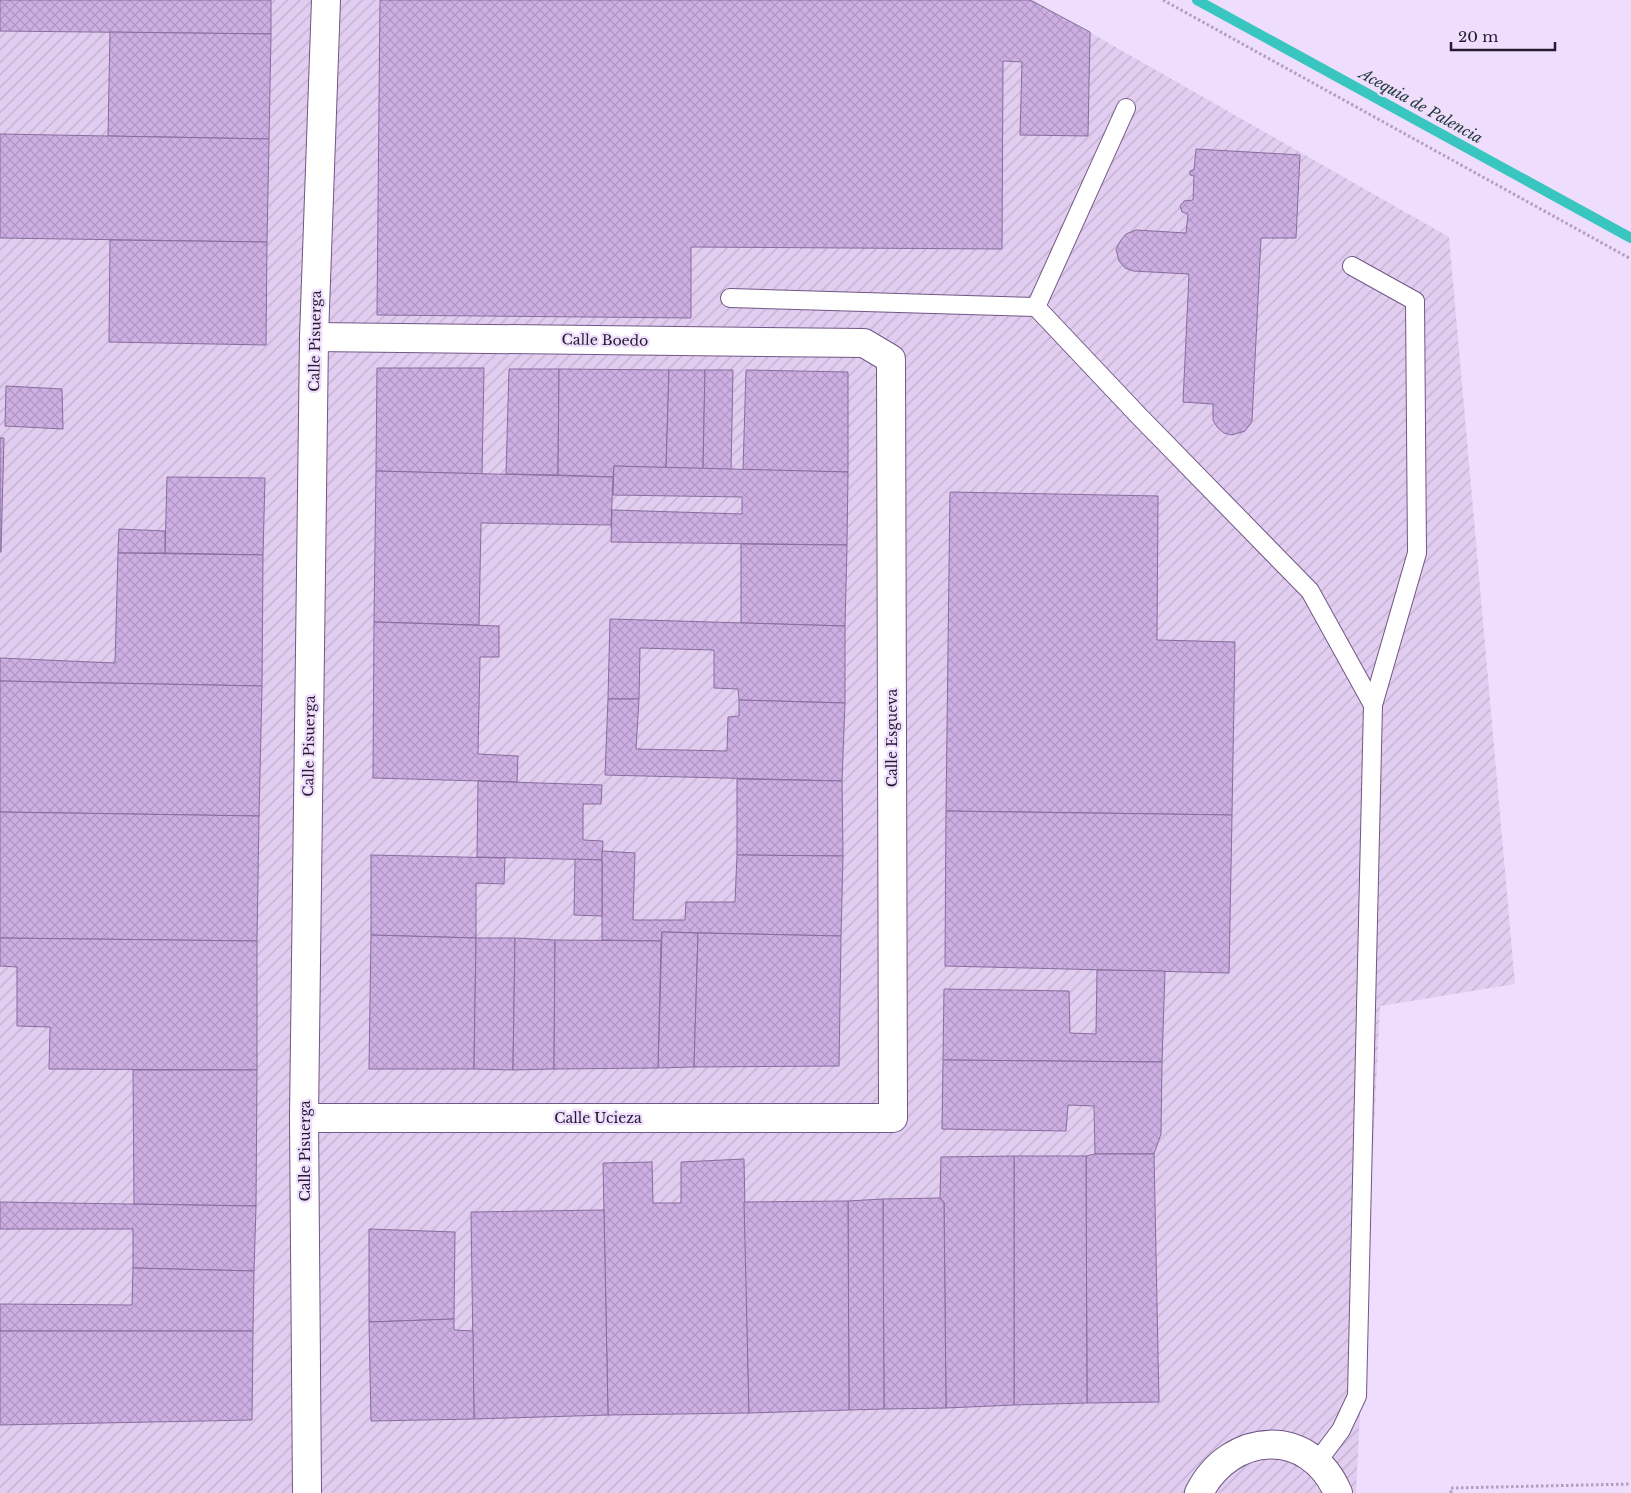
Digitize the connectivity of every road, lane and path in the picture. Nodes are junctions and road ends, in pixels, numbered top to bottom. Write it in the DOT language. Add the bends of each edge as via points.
graph roads {
  1 [pos="326,0"];
  2 [pos="1164,0"];
  3 [pos="1126,108"];
  4 [pos="1631,259"];
  5 [pos="1352,266"];
  6 [pos="730,298"];
  7 [pos="1036,307"];
  8 [pos="314,337"];
  9 [pos="891,359"];
  10 [pos="1373,706"];
  11 [pos="304,1118"];
  12 [pos="893,1118"];
  13 [pos="1317,1462"];
  14 [pos="1631,1484"];
  15 [pos="307,1493"];
  16 [pos="1199,1493"];
  17 [pos="1338,1493"];
  18 [pos="1451,1493"];
  1 -- 8 [label="street, Calle Pisuerga"];
  2 -- 4 [label="path"];
  3 -- 7 [label="lane"];
  5 -- 10 [label="lane" via="1415,301 1417,553"];
  6 -- 7 [label="lane"];
  7 -- 10 [label="lane" via="1310,591"];
  8 -- 9 [label="street, Calle Boedo" via="864,343"];
  8 -- 11 [label="street, Calle Pisuerga"];
  9 -- 12 [label="street, Calle Esgueva"];
  10 -- 13 [label="lane" via="1357,1396 1341,1430"];
  11 -- 12 [label="street, Calle Ucieza"];
  11 -- 15 [label="street, Calle Pisuerga"];
  13 -- 16 [label="street" via="1288,1447 1254,1446 1224,1460 1214,1469"];
  13 -- 17 [label="street" via="1334,1482"];
  14 -- 18 [label="path" via="1451,1488"];
}
